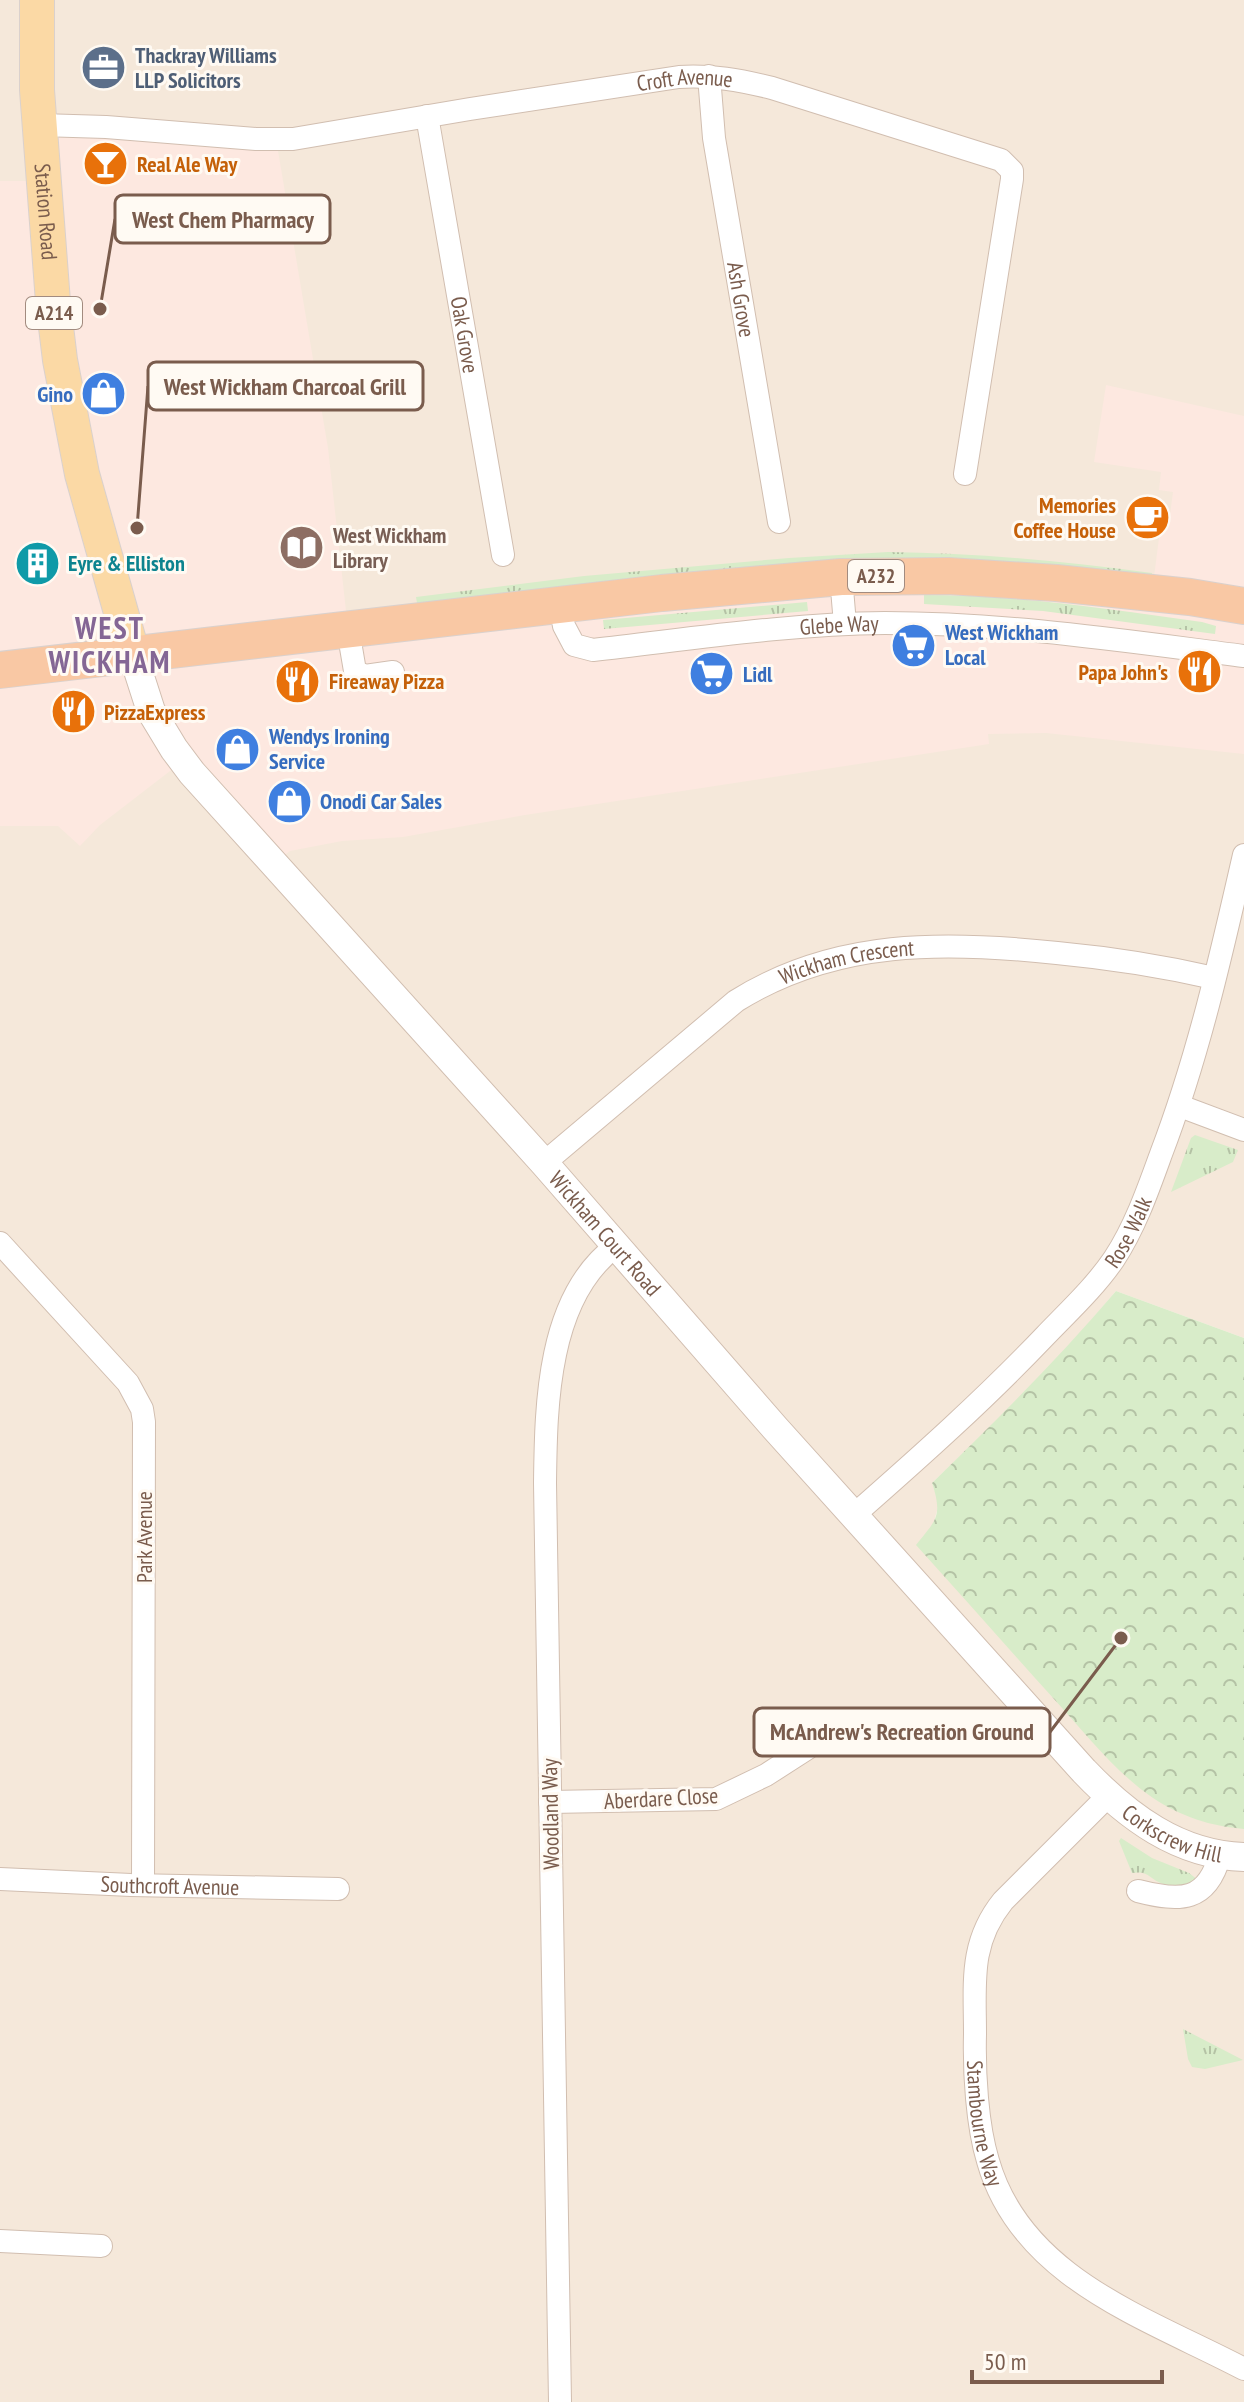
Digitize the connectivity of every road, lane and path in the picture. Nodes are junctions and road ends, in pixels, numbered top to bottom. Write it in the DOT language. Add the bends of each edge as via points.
graph roads {
  1 [pos="37,0"];
  2 [pos="709,76"];
  3 [pos="427,116"];
  4 [pos="40,125"];
  5 [pos="965,474"];
  6 [pos="779,522"];
  7 [pos="503,555"];
  8 [pos="841,577"];
  9 [pos="560,605"];
  10 [pos="1244,606"];
  11 [pos="845,624"];
  12 [pos="348,630"];
  13 [pos="133,655"];
  14 [pos="1244,656"];
  15 [pos="0,670"];
  16 [pos="393,672"];
  17 [pos="1244,855"];
  18 [pos="1214,978"];
  19 [pos="1180,1106"];
  20 [pos="1244,1130"];
  21 [pos="544,1163"];
  22 [pos="0,1243"];
  23 [pos="616,1246"];
  24 [pos="854,1515"];
  25 [pos="808,1748"];
  26 [pos="1108,1796"];
  27 [pos="550,1802"];
  28 [pos="1232,1856"];
  29 [pos="0,1879"];
  30 [pos="143,1885"];
  31 [pos="338,1889"];
  32 [pos="1138,1891"];
  33 [pos="0,2241"];
  34 [pos="101,2246"];
  35 [pos="1244,2369"];
  36 [pos="560,2402"];
  1 -- 4 [label="main road, Station Road / A214"];
  2 -- 3 [label="street, Croft Avenue"];
  2 -- 5 [label="street, Croft Avenue" via="772,88 1001,160 1012,171"];
  2 -- 6 [label="street, Ash Grove" via="714,138"];
  3 -- 4 [label="street, Croft Avenue" via="293,139"];
  3 -- 7 [label="street, Oak Grove"];
  4 -- 13 [label="main road, Station Road / A214" via="53,302 67,403"];
  8 -- 9 [label="highway, A232"];
  8 -- 10 [label="highway, A232" via="1056,583"];
  8 -- 11 [label="street"];
  9 -- 11 [label="street, Glebe Way" via="574,645 593,650"];
  9 -- 12 [label="highway, A232"];
  11 -- 14 [label="street, Glebe Way" via="1026,630"];
  12 -- 13 [label="highway, A232"];
  12 -- 16 [label="street" via="355,671 365,676"];
  13 -- 15 [label="highway, A232"];
  13 -- 21 [label="street, Wickham Court Road" via="151,711 192,773"];
  17 -- 18 [label="street, Rose Walk"];
  18 -- 19 [label="street, Rose Walk"];
  18 -- 21 [label="street, Wickham Crescent" via="1113,959 964,945 884,949 817,964 736,1001"];
  19 -- 20 [label="street"];
  19 -- 24 [label="street, Rose Walk" via="1132,1226 1105,1271 995,1388"];
  21 -- 23 [label="street, Wickham Court Road"];
  22 -- 30 [label="street, Park Avenue" via="128,1383 142,1409"];
  23 -- 24 [label="street, Wickham Court Road"];
  23 -- 27 [label="street, Woodland Way" via="579,1287 549,1382 545,1483"];
  24 -- 26 [label="street, Wickham Court Road"];
  25 -- 27 [label="street, Aberdare Close" via="716,1799"];
  26 -- 28 [label="street, Corkscrew Hill" via="1154,1830 1185,1845"];
  26 -- 35 [label="street, Stambourne Way" via="1003,1901 980,1940 975,2041 988,2162 1016,2221 1061,2270"];
  27 -- 36 [label="street, Woodland Way"];
  28 -- 32 [label="street" via="1201,1890 1184,1896"];
  29 -- 30 [label="street, Southcroft Avenue"];
  30 -- 31 [label="street, Southcroft Avenue"];
  33 -- 34 [label="street"];
}
